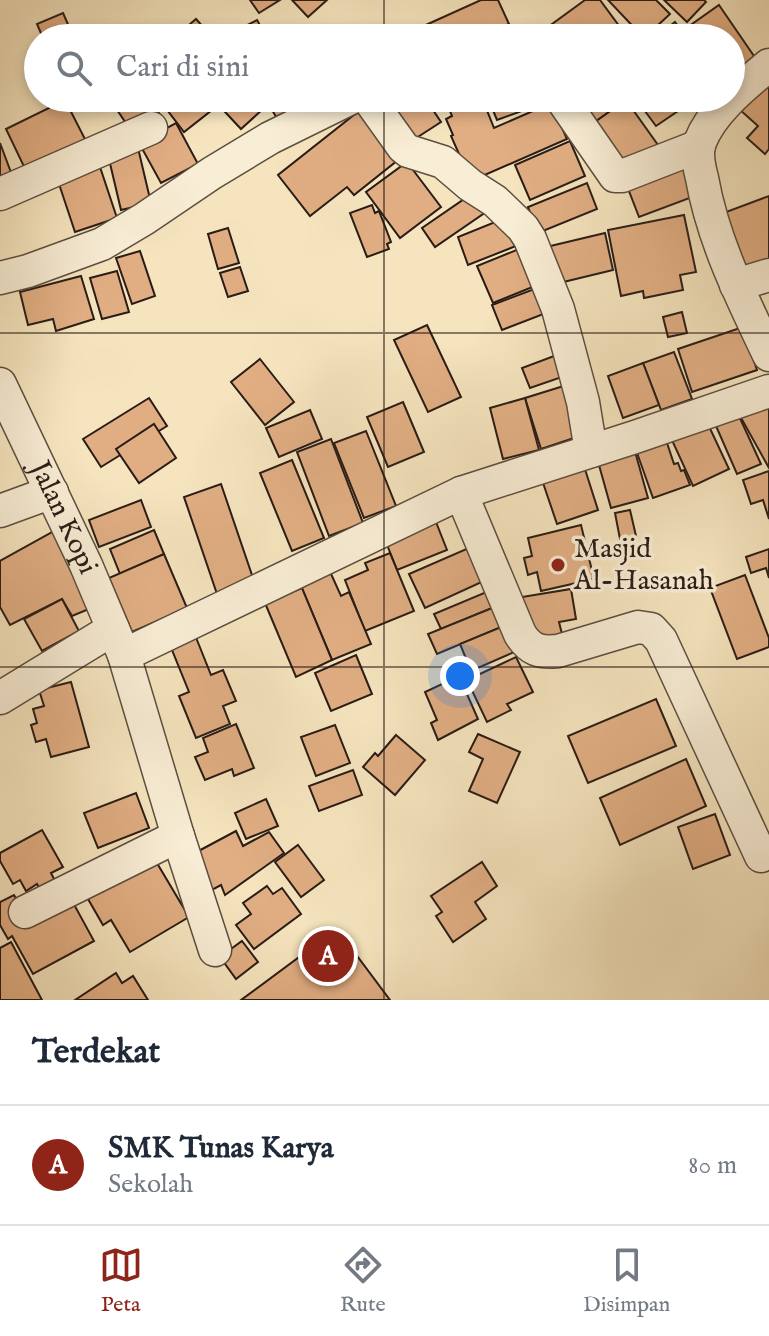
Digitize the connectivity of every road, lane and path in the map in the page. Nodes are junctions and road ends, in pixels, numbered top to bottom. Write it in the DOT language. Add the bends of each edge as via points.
graph roads {
  1 [pos="769,65"];
  2 [pos="745,87"];
  3 [pos="323,112"];
  4 [pos="378,112"];
  5 [pos="571,112"];
  6 [pos="720,112"];
  7 [pos="151,128"];
  8 [pos="699,146"];
  9 [pos="0,194"];
  10 [pos="769,275"];
  11 [pos="0,278"];
  12 [pos="736,285"];
  13 [pos="769,355"];
  14 [pos="0,384"];
  15 [pos="769,391"];
  16 [pos="591,451"];
  17 [pos="52,492"];
  18 [pos="461,493"];
  19 [pos="0,511"];
  20 [pos="118,642"];
  21 [pos="0,698"];
  22 [pos="178,836"];
  23 [pos="761,856"];
  24 [pos="25,912"];
  25 [pos="215,950"];
  1 -- 2 [label="street"];
  3 -- 11 [label="street" via="270,138 102,244"];
  4 -- 16 [label="street" via="403,147 443,162 495,201 530,239 558,309"];
  5 -- 8 [label="street" via="615,176"];
  6 -- 8 [label="street"];
  7 -- 9 [label="street"];
  8 -- 12 [label="street" via="707,204"];
  10 -- 12 [label="street"];
  12 -- 13 [label="street"];
  14 -- 17 [label="street, Jalan Kopi"];
  15 -- 16 [label="street"];
  16 -- 18 [label="street"];
  17 -- 19 [label="street"];
  17 -- 20 [label="street, Jalan Kopi"];
  18 -- 20 [label="street"];
  18 -- 23 [label="street" via="520,634 535,650 558,651 638,627 651,629 661,640"];
  20 -- 21 [label="street"];
  20 -- 22 [label="street, Jalan Kopi"];
  22 -- 24 [label="street"];
  22 -- 25 [label="street, Jalan Kopi"];
}
